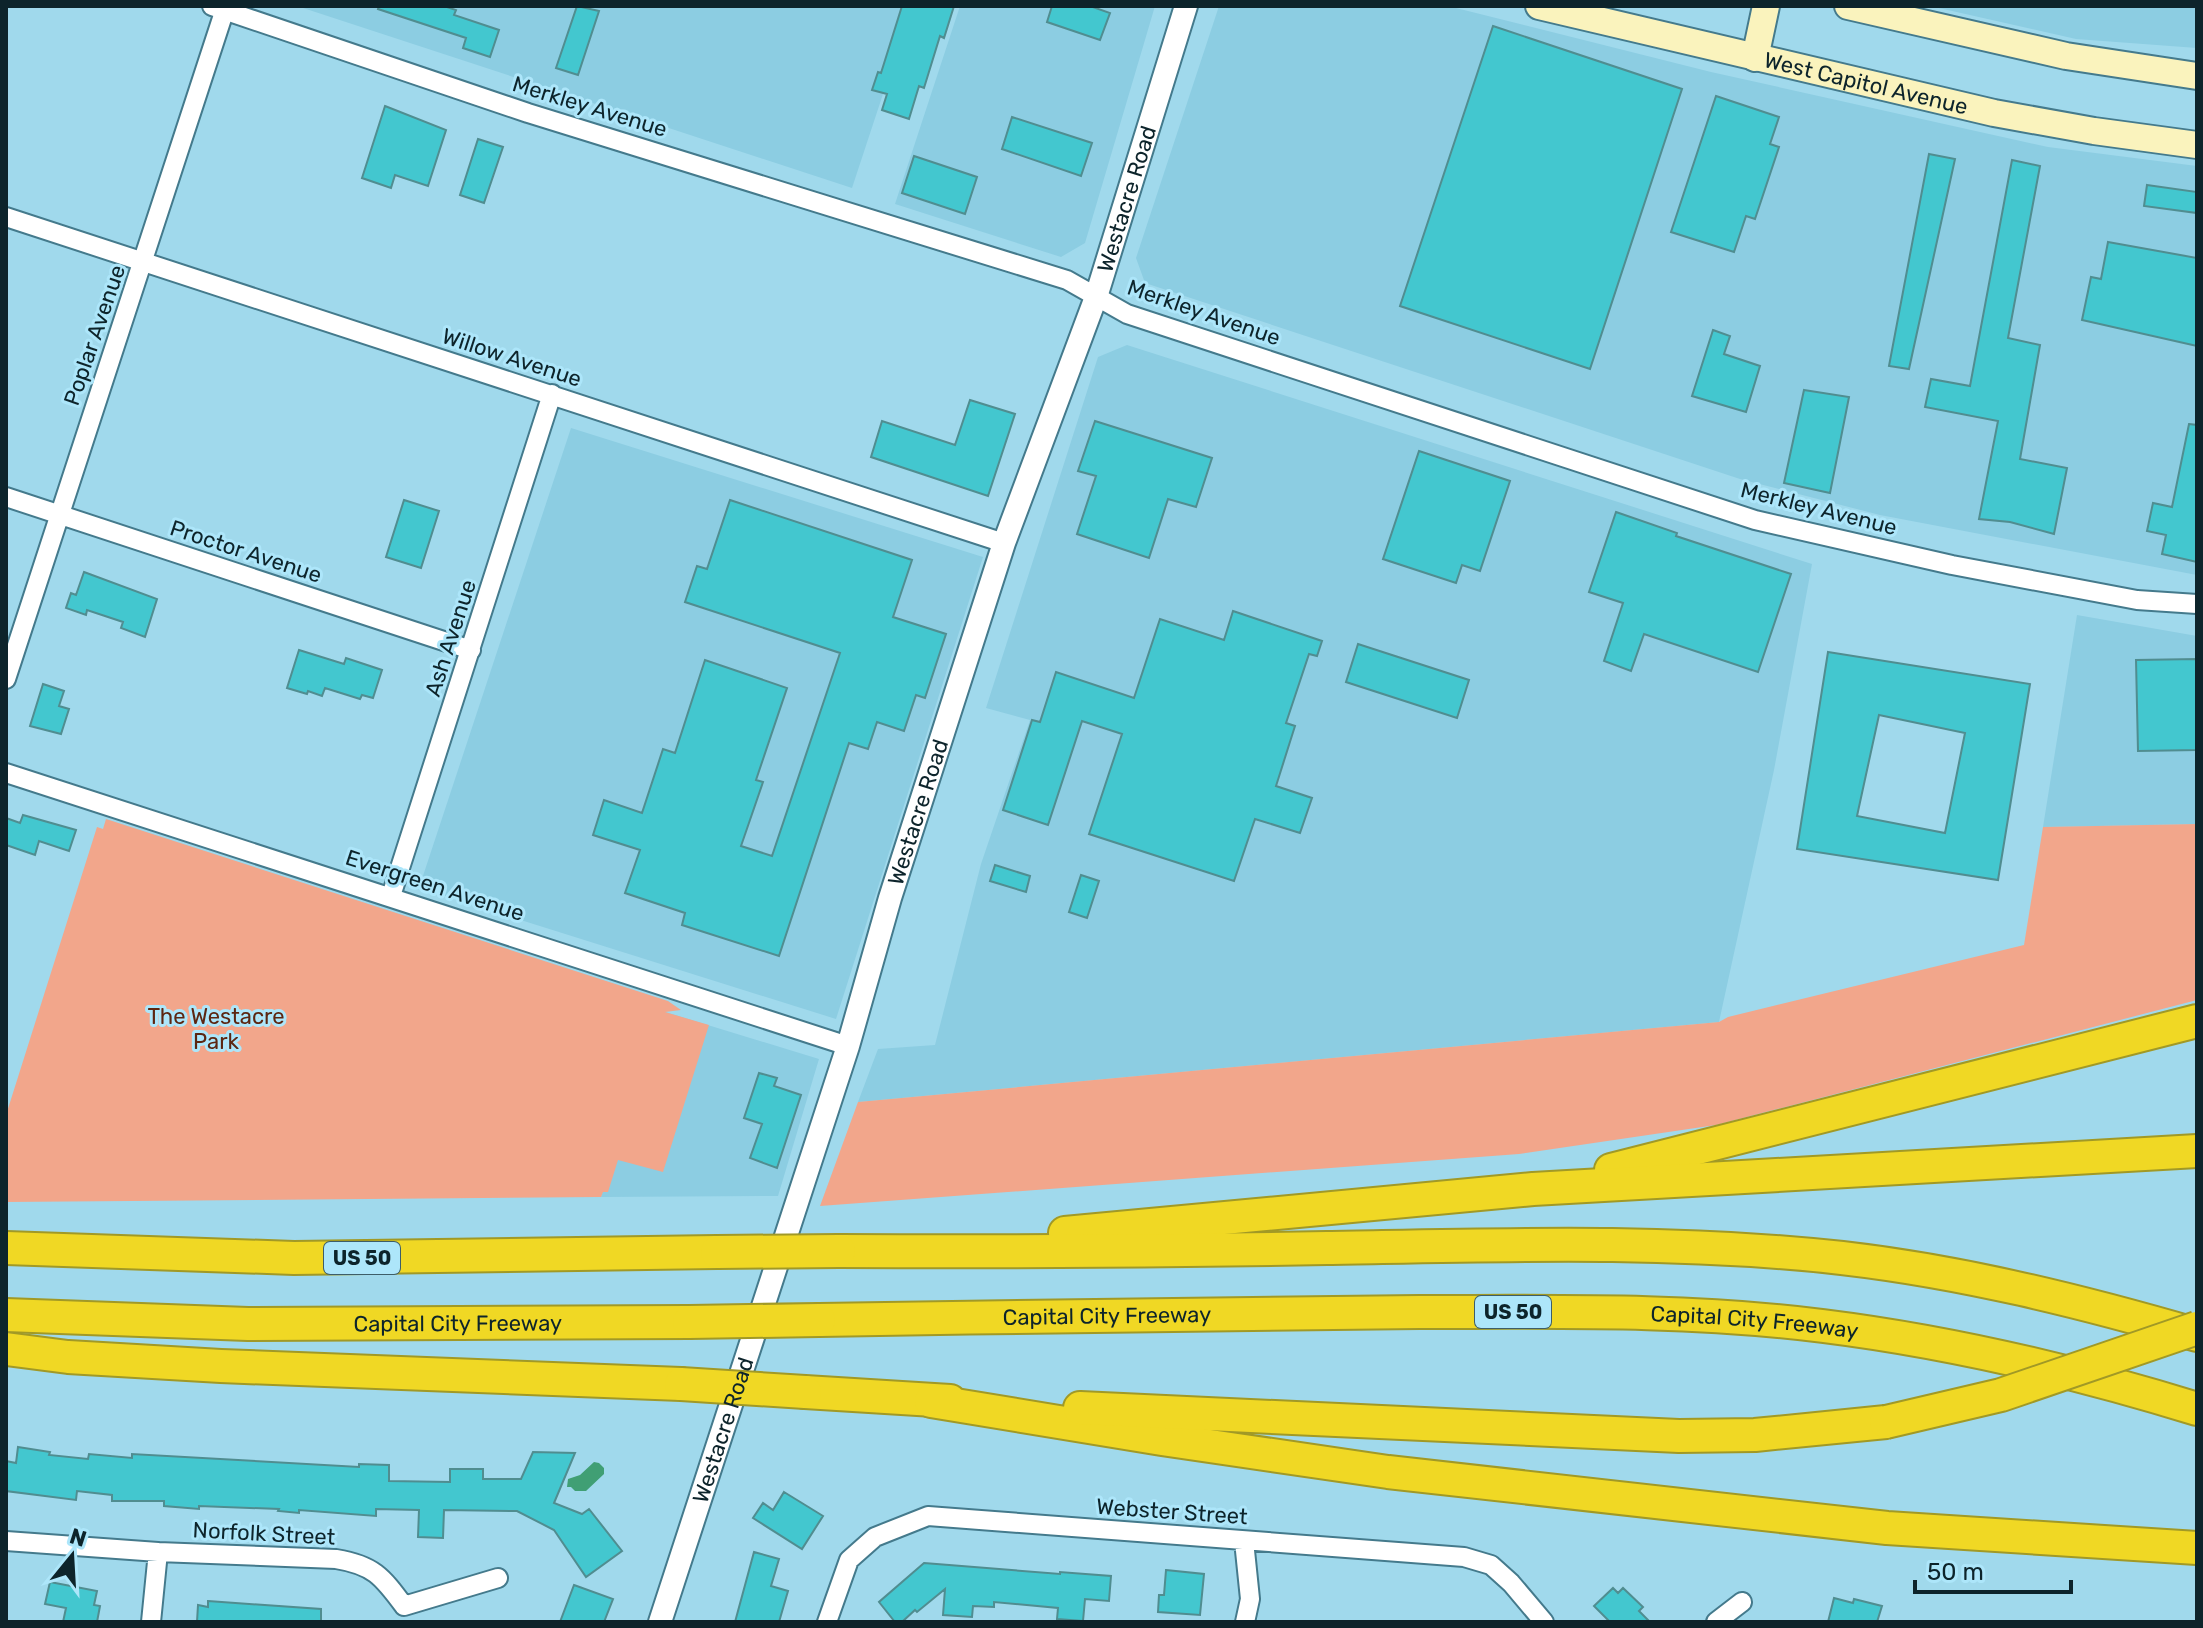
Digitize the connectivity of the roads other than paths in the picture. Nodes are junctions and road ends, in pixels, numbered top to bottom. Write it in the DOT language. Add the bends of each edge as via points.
graph roads {
  1 [pos="1186,6"];
  2 [pos="1539,6"];
  3 [pos="1766,6"];
  4 [pos="1848,6"];
  5 [pos="221,7"];
  6 [pos="1755,58"];
  7 [pos="2197,76"];
  8 [pos="2197,145"];
  9 [pos="6,217"];
  10 [pos="144,263"];
  11 [pos="1096,297"];
  12 [pos="552,394"];
  13 [pos="6,497"];
  14 [pos="60,515"];
  15 [pos="1004,543"];
  16 [pos="2197,604"];
  17 [pos="471,650"];
  18 [pos="6,679"];
  19 [pos="6,773"];
  20 [pos="391,896"];
  21 [pos="2197,1021"];
  22 [pos="848,1046"];
  23 [pos="2197,1151"];
  24 [pos="1533,1189"];
  25 [pos="6,1248"];
  26 [pos="839,1251"];
  27 [pos="6,1315"];
  28 [pos="2197,1328"];
  29 [pos="2197,1335"];
  30 [pos="6,1349"];
  31 [pos="931,1401"];
  32 [pos="2197,1409"];
  33 [pos="6,1541"];
  34 [pos="1244,1541"];
  35 [pos="2197,1548"];
  36 [pos="158,1552"];
  37 [pos="498,1578"];
  38 [pos="1742,1602"];
  39 [pos="403,1614"];
  40 [pos="151,1622"];
  41 [pos="660,1622"];
  42 [pos="827,1622"];
  43 [pos="1245,1622"];
  44 [pos="1544,1622"];
  45 [pos="1716,1622"];
  1 -- 11 [label="street, Westacre Road"];
  2 -- 6 [label="main road, West Capitol Avenue"];
  3 -- 6 [label="main road"];
  4 -- 7 [label="main road" via="2066,56"];
  5 -- 10 [label="street, Poplar Avenue"];
  5 -- 11 [label="street, Merkley Avenue" via="528,113 1067,280"];
  6 -- 8 [label="main road, West Capitol Avenue" via="2006,116"];
  9 -- 10 [label="street, Willow Avenue"];
  10 -- 12 [label="street, Willow Avenue"];
  10 -- 14 [label="street, Poplar Avenue"];
  11 -- 15 [label="street, Westacre Road"];
  11 -- 16 [label="street, Merkley Avenue" via="1127,314 1755,520 1952,565 2137,600"];
  12 -- 15 [label="street, Willow Avenue"];
  12 -- 17 [label="street, Ash Avenue"];
  13 -- 14 [label="street, Proctor Avenue"];
  14 -- 17 [label="street, Proctor Avenue"];
  14 -- 18 [label="street, Poplar Avenue"];
  15 -- 22 [label="street, Westacre Road"];
  17 -- 20 [label="street, Ash Avenue"];
  19 -- 20 [label="street, Evergreen Avenue"];
  20 -- 22 [label="street, Evergreen Avenue"];
  21 -- 24 [label="highway"];
  22 -- 41 [label="street, Westacre Road"];
  23 -- 24 [label="highway"];
  24 -- 26 [label="highway"];
  25 -- 26 [label="highway, US 50, bridge" via="294,1258"];
  26 -- 29 [label="highway, US 50" via="1615,1244 1746,1249 1965,1277"];
  27 -- 32 [label="highway, Capital City Freeway / US 50, bridge" via="263,1324 1242,1313 1709,1316 1821,1326 1990,1352"];
  28 -- 31 [label="highway, bridge" via="2001,1395 1886,1422 1755,1435 1530,1431"];
  30 -- 31 [label="highway, bridge" via="221,1366 681,1384"];
  31 -- 35 [label="highway" via="1388,1472 1887,1528"];
  33 -- 36 [label="street, Norfolk Street"];
  34 -- 42 [label="street, Webster Street" via="928,1516 875,1537 849,1560"];
  34 -- 43 [label="street" via="1250,1599"];
  34 -- 44 [label="street, Webster Street" via="1464,1557 1491,1565"];
  36 -- 39 [label="street, Norfolk Street" via="355,1562 380,1574"];
  36 -- 40 [label="street"];
  37 -- 39 [label="street, Norfolk Street"];
  38 -- 45 [label="street"];
}
